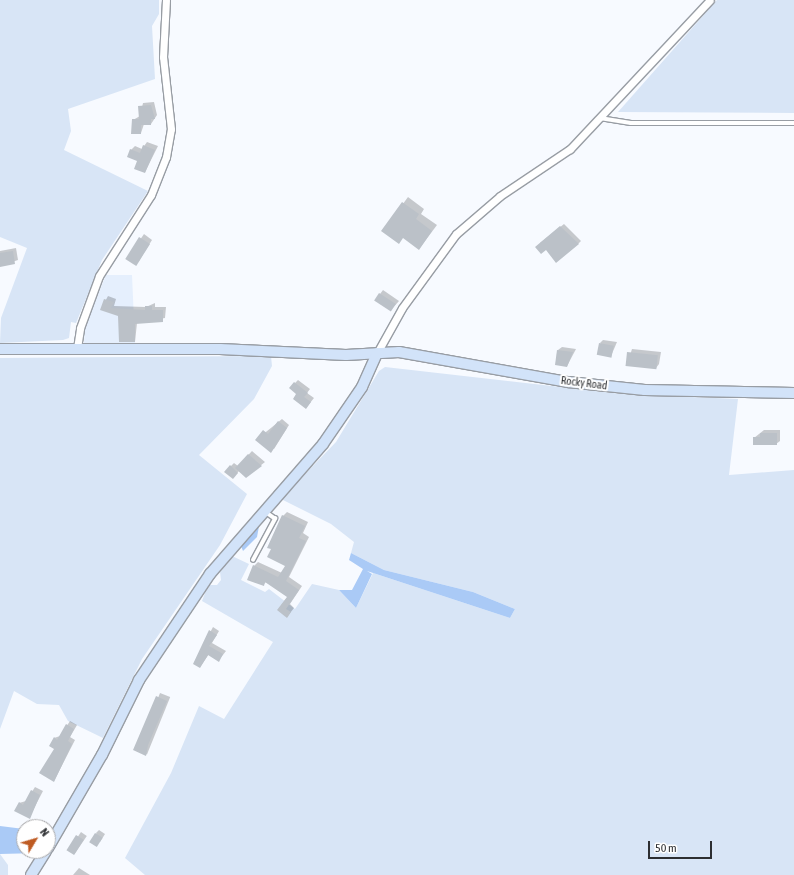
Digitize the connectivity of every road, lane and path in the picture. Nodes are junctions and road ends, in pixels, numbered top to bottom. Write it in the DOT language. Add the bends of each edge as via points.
graph roads {
  1 [pos="166,0"];
  2 [pos="710,0"];
  3 [pos="600,118"];
  4 [pos="794,123"];
  5 [pos="77,348"];
  6 [pos="0,349"];
  7 [pos="377,353"];
  8 [pos="794,393"];
  9 [pos="263,510"];
  10 [pos="253,560"];
  11 [pos="56,834"];
  12 [pos="41,859"];
  13 [pos="31,875"];
  1 -- 5 [label="street" via="163,57 172,129 166,157 147,201 100,276 80,328"];
  2 -- 3 [label="street"];
  3 -- 4 [label="lane" via="631,123"];
  3 -- 7 [label="street" via="570,149 500,196 456,234 406,303"];
  5 -- 6 [label="street, Rocky Road"];
  5 -- 7 [label="street, Rocky Road" via="346,356"];
  7 -- 8 [label="street, Rocky Road" via="414,354 568,382 645,390"];
  7 -- 9 [label="street" via="362,387 323,444"];
  9 -- 10 [label="lane" via="274,519"];
  9 -- 11 [label="street" via="210,574 139,680 106,748"];
  12 -- 13 [label="street"];
}
